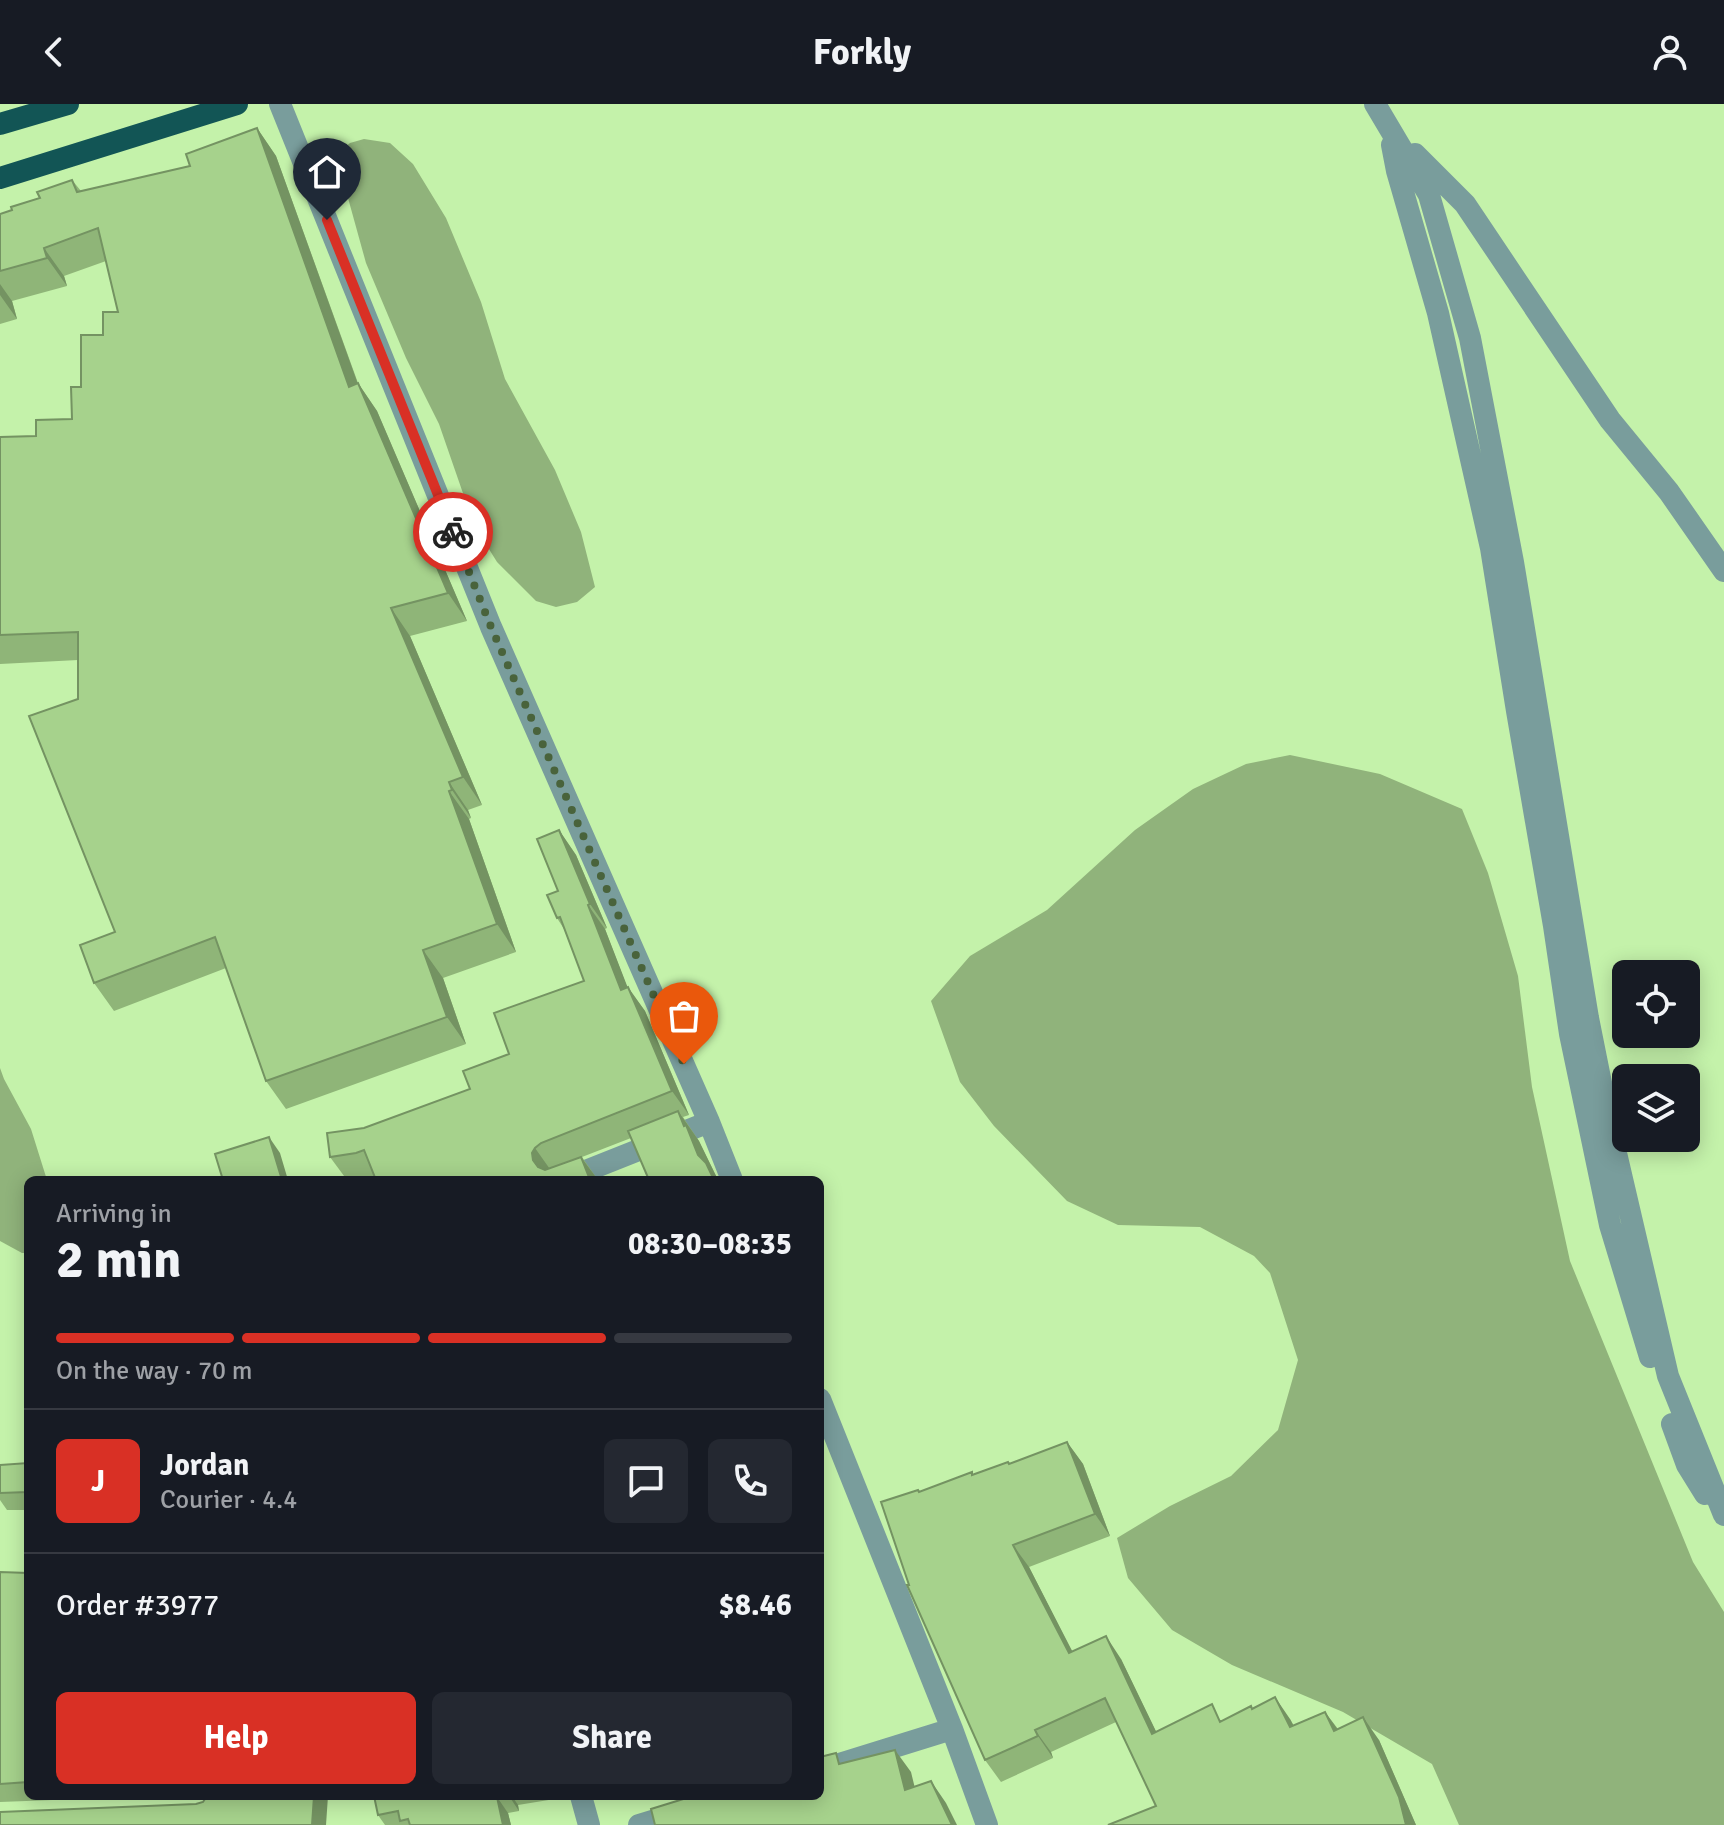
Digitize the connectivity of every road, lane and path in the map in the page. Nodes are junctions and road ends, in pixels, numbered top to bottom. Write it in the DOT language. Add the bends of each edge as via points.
graph roads {
  1 [pos="68,104"];
  2 [pos="237,104"];
  3 [pos="280,104"];
  4 [pos="1375,104"];
  5 [pos="0,124"];
  6 [pos="1389,128"];
  7 [pos="0,178"];
  8 [pos="1724,571"];
  9 [pos="709,1122"];
  10 [pos="573,1176"];
  11 [pos="730,1176"];
  12 [pos="824,1409"];
  13 [pos="1724,1515"];
  14 [pos="1724,1522"];
  15 [pos="952,1729"];
  16 [pos="824,1769"];
  17 [pos="582,1800"];
  18 [pos="721,1800"];
  19 [pos="589,1825"];
  20 [pos="639,1825"];
  21 [pos="987,1825"];
  1 -- 5 [label="highway"];
  2 -- 7 [label="highway"];
  3 -- 9 [label="street" via="491,627"];
  4 -- 6 [label="street"];
  6 -- 8 [label="street" via="1465,204 1610,420"];
  6 -- 13 [label="street" via="1429,195 1470,338 1609,1123 1668,1376"];
  6 -- 14 [label="street" via="1491,548 1570,1034 1610,1225 1687,1465"];
  9 -- 10 [label="street"];
  9 -- 11 [label="street"];
  12 -- 15 [label="street"];
  15 -- 16 [label="street"];
  15 -- 21 [label="street"];
  17 -- 19 [label="street"];
  18 -- 20 [label="street"];
}
